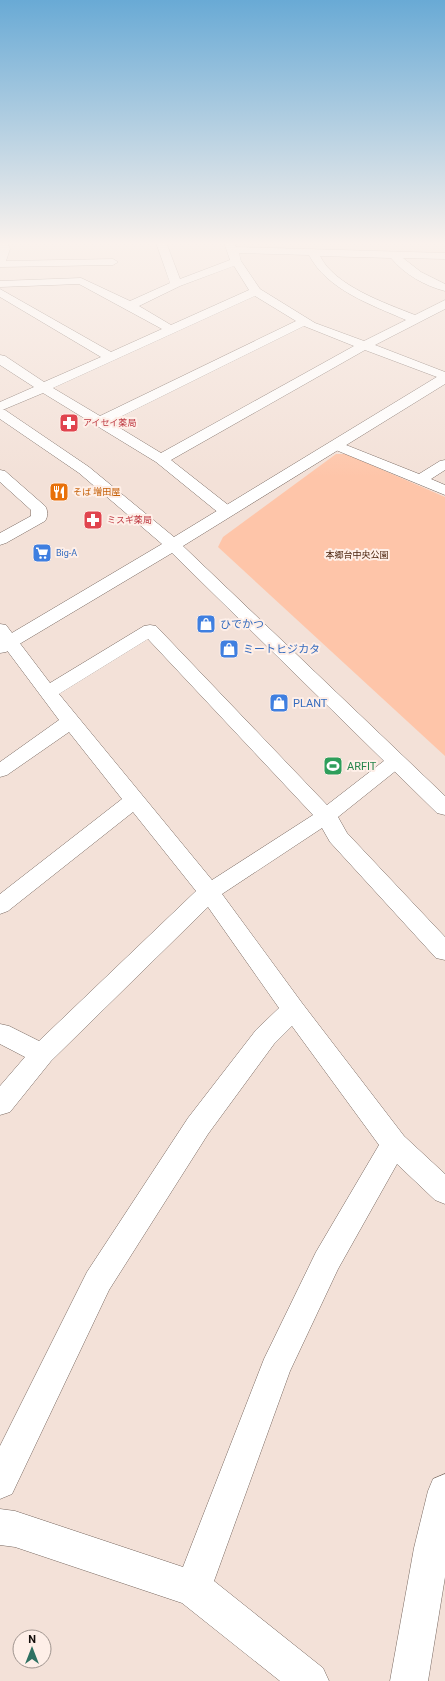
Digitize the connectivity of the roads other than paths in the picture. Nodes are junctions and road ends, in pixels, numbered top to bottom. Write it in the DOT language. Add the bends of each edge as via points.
graph roads {
  1 [pos="48,320"];
  2 [pos="155,320"];
  3 [pos="189,320"];
  4 [pos="304,320"];
  5 [pos="305,320"];
  6 [pos="412,320"];
  7 [pos="170,329"];
  8 [pos="364,346"];
  9 [pos="109,356"];
  10 [pos="0,359"];
  11 [pos="445,377"];
  12 [pos="43,387"];
  13 [pos="0,407"];
  14 [pos="0,413"];
  15 [pos="102,421"];
  16 [pos="336,445"];
  17 [pos="161,459"];
  18 [pos="445,464"];
  19 [pos="0,474"];
  20 [pos="421,479"];
  21 [pos="445,490"];
  22 [pos="226,511"];
  23 [pos="0,540"];
  24 [pos="173,544"];
  25 [pos="3,640"];
  26 [pos="48,693"];
  27 [pos="71,720"];
  28 [pos="396,761"];
  29 [pos="0,771"];
  30 [pos="134,800"];
  31 [pos="445,808"];
  32 [pos="326,816"];
  33 [pos="210,892"];
  34 [pos="0,906"];
  35 [pos="445,952"];
  36 [pos="293,1009"];
  37 [pos="0,1033"];
  38 [pos="42,1054"];
  39 [pos="0,1105"];
  40 [pos="394,1144"];
  41 [pos="445,1192"];
  42 [pos="0,1482"];
  43 [pos="445,1491"];
  44 [pos="0,1527"];
  45 [pos="194,1588"];
  46 [pos="310,1681"];
  47 [pos="409,1681"];
  1 -- 9 [label="street"];
  2 -- 7 [label="street"];
  3 -- 7 [label="street"];
  4 -- 15 [label="street"];
  5 -- 8 [label="street" via="310,326"];
  6 -- 8 [label="street"];
  7 -- 9 [label="street"];
  8 -- 11 [label="street"];
  8 -- 17 [label="street"];
  9 -- 12 [label="street"];
  10 -- 12 [label="street"];
  11 -- 16 [label="street"];
  12 -- 13 [label="street"];
  12 -- 15 [label="street"];
  14 -- 24 [label="street" via="84,470"];
  15 -- 17 [label="street"];
  16 -- 20 [label="street"];
  16 -- 22 [label="street"];
  17 -- 22 [label="street"];
  18 -- 20 [label="street"];
  19 -- 23 [label="street" via="39,509 39,518"];
  20 -- 21 [label="street"];
  22 -- 24 [label="street"];
  24 -- 25 [label="street"];
  24 -- 28 [label="street"];
  25 -- 26 [label="street"];
  26 -- 27 [label="street"];
  26 -- 32 [label="street" via="150,630"];
  27 -- 29 [label="street"];
  27 -- 30 [label="street"];
  28 -- 31 [label="street"];
  28 -- 32 [label="street"];
  30 -- 33 [label="street"];
  30 -- 34 [label="street"];
  32 -- 33 [label="street"];
  32 -- 35 [label="street" via="338,837"];
  33 -- 36 [label="street"];
  33 -- 38 [label="street"];
  36 -- 40 [label="street"];
  36 -- 42 [label="street" via="265,1037 198,1126 98,1281"];
  37 -- 38 [label="street"];
  38 -- 39 [label="street"];
  40 -- 41 [label="street"];
  40 -- 45 [label="street" via="327,1261 275,1369"];
  43 -- 47 [label="street" via="432,1548"];
  44 -- 45 [label="street" via="15,1529"];
  45 -- 46 [label="street"];
}
